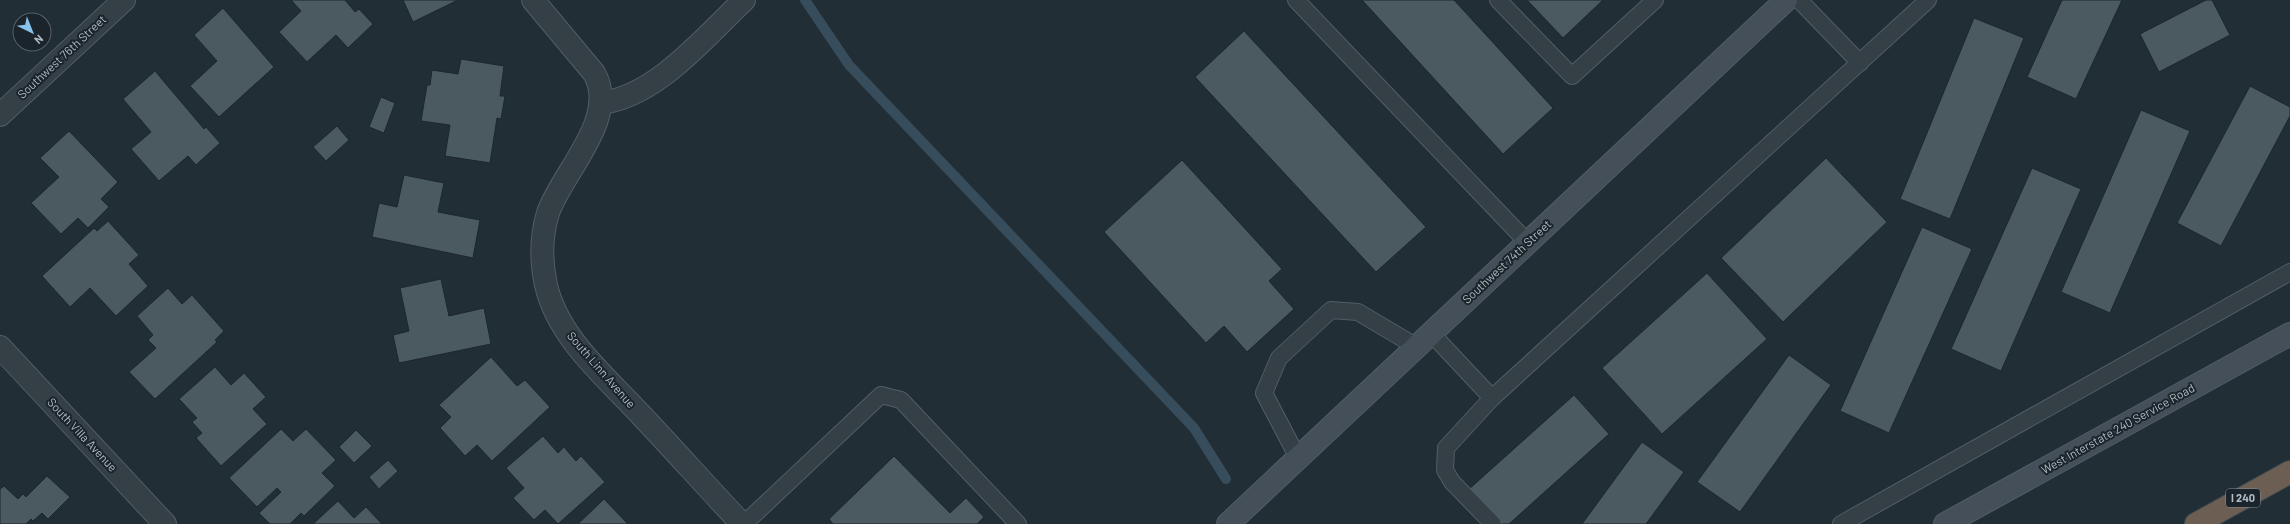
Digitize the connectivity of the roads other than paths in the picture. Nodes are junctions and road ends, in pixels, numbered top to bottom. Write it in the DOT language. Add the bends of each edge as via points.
graph roads {
  1 [pos="124,0"];
  2 [pos="533,0"];
  3 [pos="744,0"];
  4 [pos="1296,0"];
  5 [pos="1498,0"];
  6 [pos="1655,0"];
  7 [pos="1786,0"];
  8 [pos="1799,0"];
  9 [pos="1928,0"];
  10 [pos="1860,63"];
  11 [pos="600,103"];
  12 [pos="0,115"];
  13 [pos="1528,243"];
  14 [pos="2290,272"];
  15 [pos="2290,334"];
  16 [pos="1424,340"];
  17 [pos="0,347"];
  18 [pos="1492,398"];
  19 [pos="1298,458"];
  20 [pos="2290,472"];
  21 [pos="165,524"];
  22 [pos="743,524"];
  23 [pos="1018,524"];
  24 [pos="1228,524"];
  25 [pos="1493,524"];
  26 [pos="1841,524"];
  27 [pos="1946,524"];
  28 [pos="2196,524"];
  1 -- 12 [label="street, Southwest 76th Street"];
  2 -- 11 [label="street, South Linn Avenue" via="594,73 599,81"];
  3 -- 11 [label="street" via="660,77 626,97"];
  4 -- 13 [label="lane"];
  5 -- 6 [label="lane" via="1572,76"];
  7 -- 13 [label="main road, Southwest 74th Street"];
  8 -- 10 [label="lane"];
  9 -- 10 [label="lane"];
  10 -- 18 [label="lane"];
  11 -- 22 [label="street, South Linn Avenue" via="592,131 582,153 555,197 545,226 543,263 554,311 586,355"];
  13 -- 16 [label="main road, Southwest 74th Street"];
  14 -- 26 [label="lane"];
  15 -- 27 [label="main road, West Interstate 240 Service Road"];
  16 -- 18 [label="lane"];
  16 -- 19 [label="main road, Southwest 74th Street"];
  16 -- 19 [label="lane" via="1358,312 1331,310 1279,358 1264,393"];
  17 -- 21 [label="street, South Villa Avenue"];
  18 -- 25 [label="lane" via="1446,448 1445,470 1452,482"];
  19 -- 24 [label="main road, Southwest 74th Street"];
  20 -- 28 [label="highway, I 240"];
  22 -- 23 [label="lane" via="881,396 901,400"];
}
